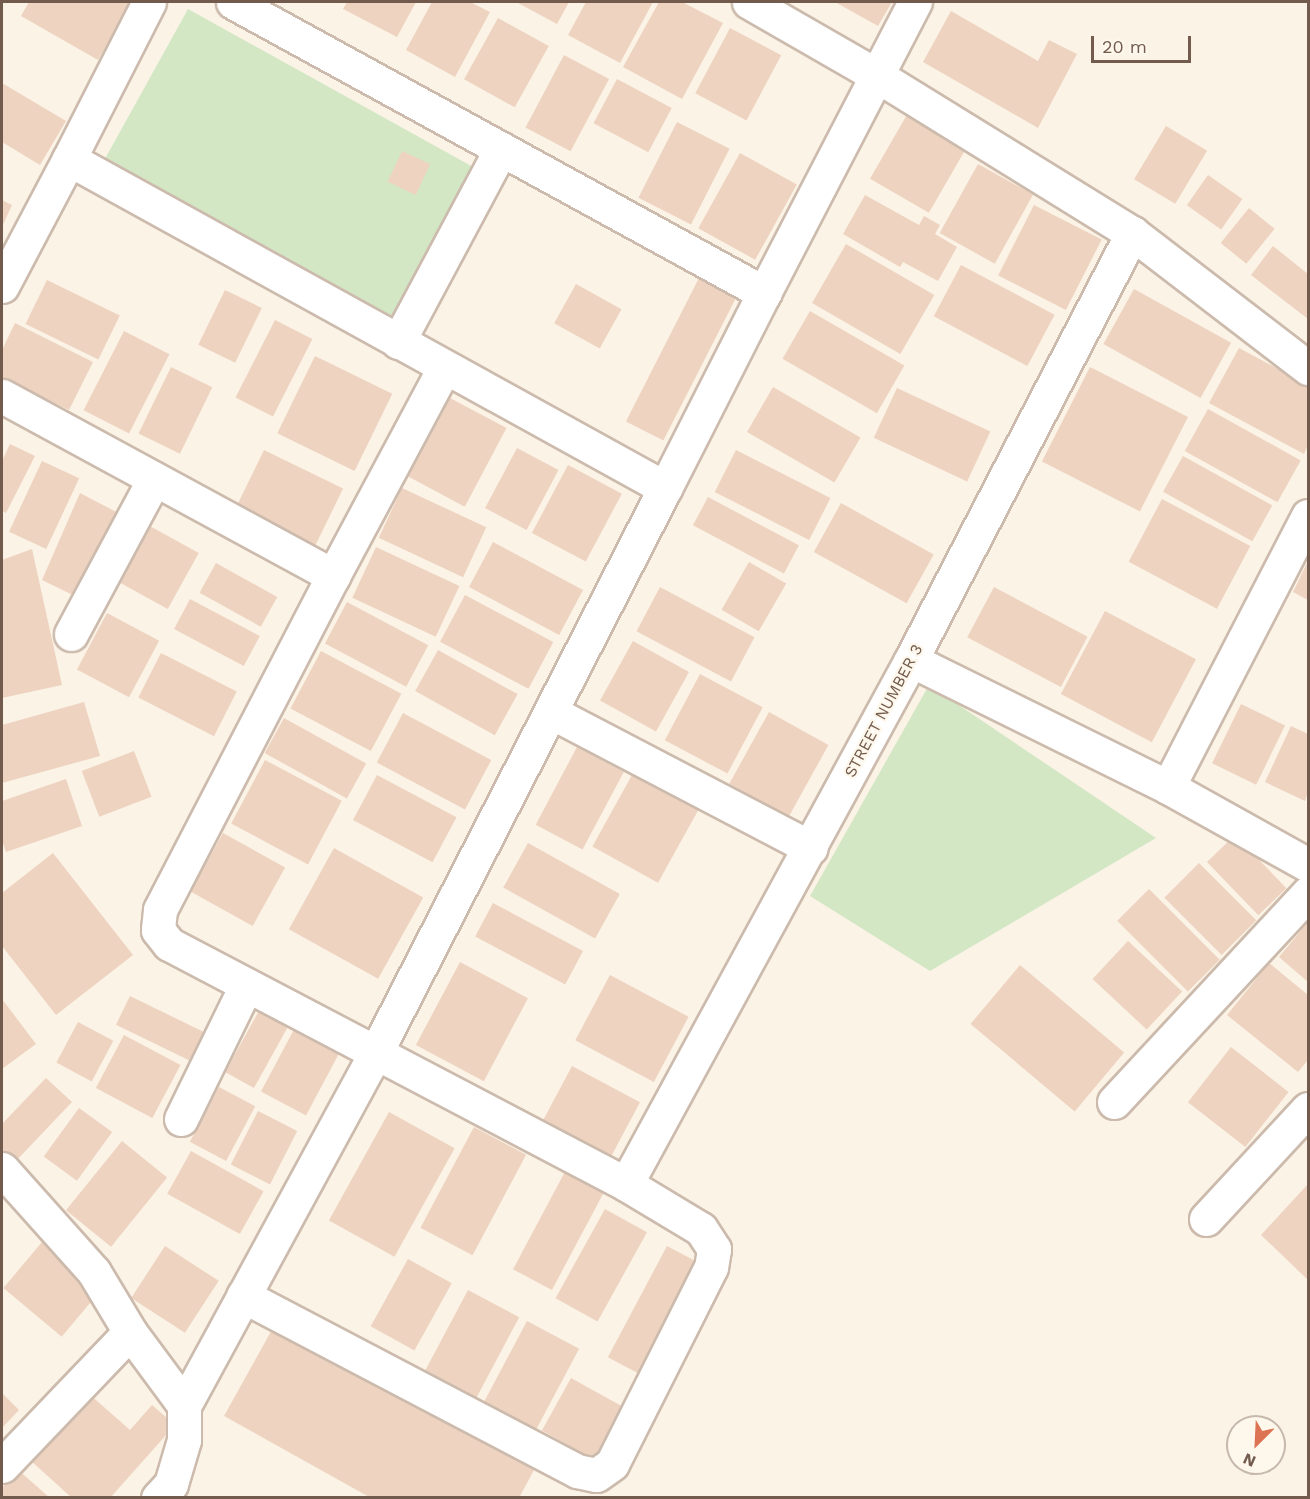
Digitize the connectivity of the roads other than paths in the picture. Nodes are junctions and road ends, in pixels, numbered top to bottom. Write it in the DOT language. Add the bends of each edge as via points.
graph roads {
  1 [pos="149,2"];
  2 [pos="232,2"];
  3 [pos="749,2"];
  4 [pos="915,2"];
  5 [pos="876,75"];
  6 [pos="501,149"];
  7 [pos="69,159"];
  8 [pos="1132,233"];
  9 [pos="2,286"];
  10 [pos="764,293"];
  11 [pos="398,342"];
  12 [pos="444,368"];
  13 [pos="1308,368"];
  14 [pos="2,396"];
  15 [pos="154,479"];
  16 [pos="665,488"];
  17 [pos="1308,516"];
  18 [pos="333,576"];
  19 [pos="71,634"];
  20 [pos="911,660"];
  21 [pos="551,712"];
  22 [pos="1168,787"];
  23 [pos="811,848"];
  24 [pos="1308,865"];
  25 [pos="1308,893"];
  26 [pos="246,986"];
  27 [pos="376,1052"];
  28 [pos="1113,1102"];
  29 [pos="1308,1109"];
  30 [pos="181,1119"];
  31 [pos="2,1169"];
  32 [pos="626,1184"];
  33 [pos="1206,1219"];
  34 [pos="243,1296"];
  35 [pos="130,1332"];
  36 [pos="184,1406"];
  37 [pos="2,1466"];
  38 [pos="172,1493"];
  1 -- 7 [label="street"];
  2 -- 6 [label="street"];
  3 -- 5 [label="street"];
  4 -- 5 [label="street"];
  5 -- 8 [label="street"];
  5 -- 10 [label="street"];
  6 -- 10 [label="street"];
  6 -- 11 [label="street"];
  7 -- 9 [label="street"];
  7 -- 11 [label="street"];
  8 -- 13 [label="street"];
  8 -- 20 [label="street, STREET NUMBER 3"];
  10 -- 16 [label="street"];
  11 -- 12 [label="street"];
  12 -- 16 [label="street"];
  12 -- 18 [label="street"];
  14 -- 15 [label="street"];
  15 -- 18 [label="street"];
  15 -- 19 [label="street"];
  16 -- 21 [label="street"];
  17 -- 22 [label="street"];
  18 -- 26 [label="street" via="160,910 158,930 169,944"];
  20 -- 22 [label="street"];
  20 -- 23 [label="street, STREET NUMBER 3"];
  21 -- 23 [label="street"];
  21 -- 27 [label="street"];
  22 -- 24 [label="street"];
  23 -- 32 [label="street, STREET NUMBER 3"];
  25 -- 28 [label="street"];
  26 -- 27 [label="street"];
  26 -- 30 [label="street"];
  27 -- 32 [label="street"];
  27 -- 34 [label="street"];
  29 -- 33 [label="street"];
  31 -- 35 [label="street" via="94,1272"];
  32 -- 34 [label="street" via="700,1229 714,1249 711,1267 612,1464 596,1475 577,1471"];
  34 -- 36 [label="street"];
  35 -- 36 [label="street"];
  35 -- 37 [label="street"];
  36 -- 38 [label="street" via="184,1440"];
}
